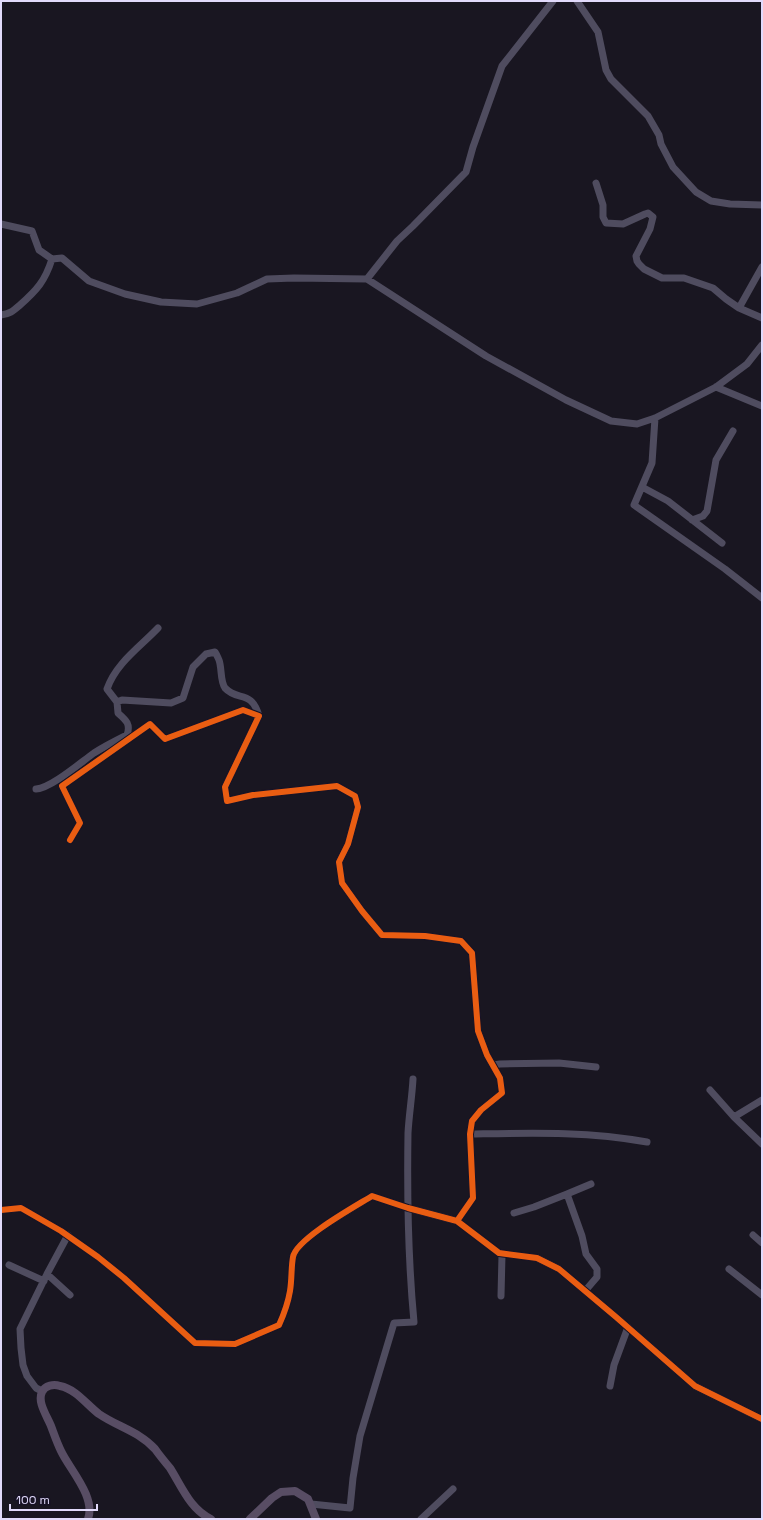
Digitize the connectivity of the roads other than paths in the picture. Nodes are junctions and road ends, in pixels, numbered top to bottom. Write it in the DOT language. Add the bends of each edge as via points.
graph roads {
  1 [pos="553,1"];
  2 [pos="577,1"];
  3 [pos="596,183"];
  4 [pos="762,205"];
  5 [pos="1,224"];
  6 [pos="52,259"];
  7 [pos="762,268"];
  8 [pos="367,279"];
  9 [pos="739,308"];
  10 [pos="1,315"];
  11 [pos="762,318"];
  12 [pos="762,345"];
  13 [pos="716,387"];
  14 [pos="762,406"];
  15 [pos="655,418"];
  16 [pos="733,431"];
  17 [pos="642,487"];
  18 [pos="707,511"];
  19 [pos="692,520"];
  20 [pos="704,530"];
  21 [pos="722,543"];
  22 [pos="762,598"];
  23 [pos="158,628"];
  24 [pos="117,702"];
  25 [pos="259,716"];
  26 [pos="36,789"];
  27 [pos="70,840"];
  28 [pos="493,1065"];
  29 [pos="596,1067"];
  30 [pos="413,1079"];
  31 [pos="710,1090"];
  32 [pos="762,1100"];
  33 [pos="734,1117"];
  34 [pos="470,1134"];
  35 [pos="647,1142"];
  36 [pos="762,1144"];
  37 [pos="591,1184"];
  38 [pos="567,1194"];
  39 [pos="408,1208"];
  40 [pos="1,1210"];
  41 [pos="514,1213"];
  42 [pos="457,1220"];
  43 [pos="753,1235"];
  44 [pos="68,1236"];
  45 [pos="762,1243"];
  46 [pos="502,1255"];
  47 [pos="9,1265"];
  48 [pos="729,1269"];
  49 [pos="45,1278"];
  50 [pos="585,1291"];
  51 [pos="70,1295"];
  52 [pos="762,1295"];
  53 [pos="501,1296"];
  54 [pos="628,1327"];
  55 [pos="610,1386"];
  56 [pos="42,1391"];
  57 [pos="762,1419"];
  58 [pos="453,1489"];
  59 [pos="311,1504"];
  60 [pos="88,1519"];
  61 [pos="211,1519"];
  62 [pos="250,1519"];
  63 [pos="316,1519"];
  64 [pos="421,1519"];
  1 -- 8 [label="street" via="502,66 466,172 397,241"];
  2 -- 4 [label="street" via="598,32 606,70 648,116 677,172 696,192 711,201"];
  3 -- 9 [label="street" via="606,223 623,224 648,213 653,217 650,229 636,256 644,269 662,278 684,278 701,283 713,288"];
  5 -- 6 [label="street" via="32,231 39,250"];
  6 -- 8 [label="street" via="62,258 89,282 161,302 196,304 237,294 267,279"];
  6 -- 10 [label="street" via="47,274 35,292 9,314"];
  7 -- 9 [label="street"];
  8 -- 15 [label="street" via="486,356 566,400 611,420 637,424"];
  9 -- 11 [label="street"];
  12 -- 13 [label="street" via="747,364"];
  13 -- 14 [label="street"];
  13 -- 15 [label="street"];
  15 -- 17 [label="street" via="652,464"];
  16 -- 18 [label="street" via="716,460"];
  17 -- 19 [label="street" via="668,501"];
  17 -- 22 [label="street" via="634,505 726,569"];
  18 -- 19 [label="street" via="703,516"];
  18 -- 20 [label="street"];
  19 -- 20 [label="street"];
  20 -- 21 [label="street"];
  23 -- 24 [label="street" via="122,663 111,678 107,689"];
  24 -- 25 [label="street" via="122,700 171,703 183,698 193,667 206,654 215,652 224,686 256,705"];
  24 -- 26 [label="street" via="118,713 127,721 127,735 108,744 64,775"];
  25 -- 27 [label="street" via="243,710 165,739 150,724 62,786 80,823"];
  25 -- 28 [label="street" via="225,787 227,800 337,786 355,796 358,807 348,844 339,862 342,883 382,935 461,940 472,953 478,1031"];
  28 -- 29 [label="street" via="559,1063"];
  28 -- 34 [label="street" via="500,1078 502,1092 472,1121"];
  30 -- 39 [label="street" via="408,1132"];
  31 -- 33 [label="street"];
  32 -- 33 [label="street"];
  33 -- 36 [label="street"];
  34 -- 35 [label="street" via="591,1134"];
  34 -- 42 [label="street" via="473,1198"];
  37 -- 38 [label="street"];
  38 -- 41 [label="street"];
  38 -- 50 [label="street" via="586,1254 597,1269 597,1277"];
  39 -- 42 [label="street"];
  39 -- 44 [label="street" via="372,1196 302,1243 293,1255 291,1290 279,1325 235,1344 195,1343 124,1278"];
  39 -- 59 [label="street" via="409,1273 414,1322 394,1323 360,1436 350,1508"];
  40 -- 44 [label="street" via="21,1208"];
  42 -- 46 [label="street"];
  43 -- 45 [label="street"];
  44 -- 49 [label="street"];
  46 -- 50 [label="street" via="537,1258 559,1270"];
  46 -- 53 [label="street"];
  47 -- 49 [label="street"];
  48 -- 52 [label="street"];
  49 -- 51 [label="street"];
  49 -- 56 [label="street" via="19,1335 23,1366 27,1376 36,1388"];
  50 -- 54 [label="street"];
  54 -- 55 [label="street" via="614,1365"];
  54 -- 57 [label="street" via="695,1386"];
  56 -- 60 [label="main road" via="40,1401 61,1451 86,1493"];
  56 -- 61 [label="main road" via="53,1385 61,1386 72,1391 99,1414 140,1435 169,1467 187,1498"];
  58 -- 64 [label="street"];
  59 -- 62 [label="main road" via="295,1491 281,1492"];
  59 -- 63 [label="main road"];
}
